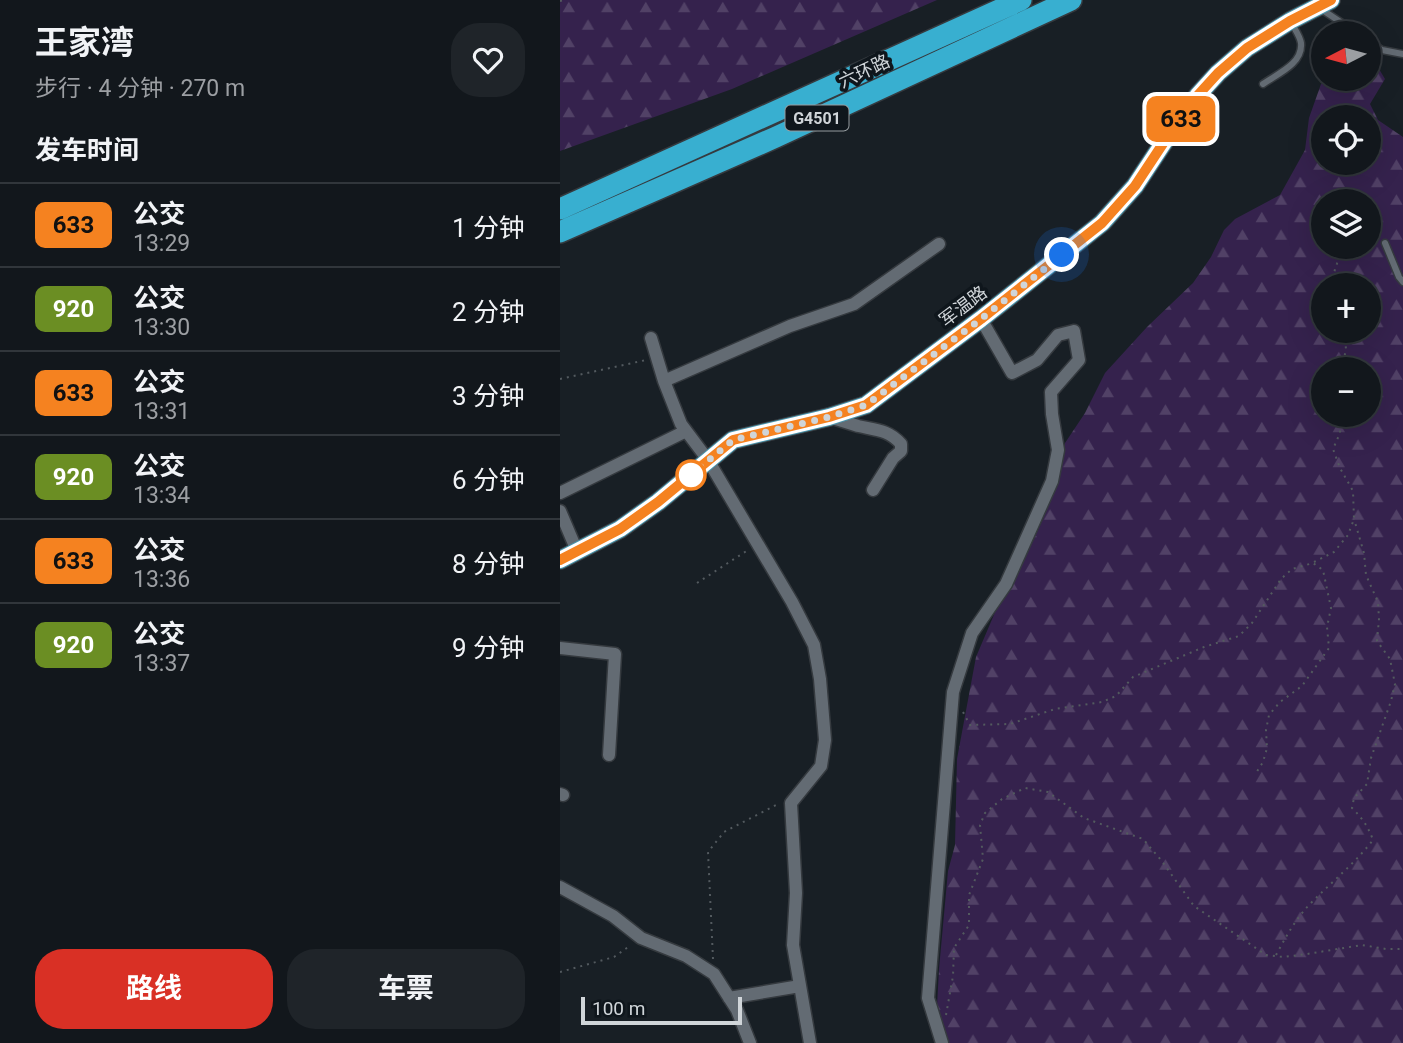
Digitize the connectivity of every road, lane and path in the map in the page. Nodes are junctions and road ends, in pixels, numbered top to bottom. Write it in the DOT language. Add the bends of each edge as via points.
graph roads {
  1 [pos="565,0"];
  2 [pos="1021,0"];
  3 [pos="1071,0"];
  4 [pos="560,2"];
  5 [pos="1324,4"];
  6 [pos="1290,21"];
  7 [pos="1343,21"];
  8 [pos="1381,49"];
  9 [pos="1403,54"];
  10 [pos="1263,84"];
  11 [pos="560,209"];
  12 [pos="560,232"];
  13 [pos="1381,237"];
  14 [pos="1385,243"];
  15 [pos="939,244"];
  16 [pos="1403,282"];
  17 [pos="981,319"];
  18 [pos="651,338"];
  19 [pos="657,358"];
  20 [pos="560,379"];
  21 [pos="664,381"];
  22 [pos="829,417"];
  23 [pos="1340,427"];
  24 [pos="686,431"];
  25 [pos="708,460"];
  26 [pos="873,490"];
  27 [pos="560,493"];
  28 [pos="560,511"];
  29 [pos="1354,519"];
  30 [pos="758,544"];
  31 [pos="578,551"];
  32 [pos="560,560"];
  33 [pos="1313,563"];
  34 [pos="697,583"];
  35 [pos="560,648"];
  36 [pos="953,692"];
  37 [pos="609,755"];
  38 [pos="1256,773"];
  39 [pos="791,803"];
  40 [pos="560,887"];
  41 [pos="641,938"];
  42 [pos="1403,950"];
  43 [pos="1275,956"];
  44 [pos="560,972"];
  45 [pos="714,974"];
  46 [pos="800,986"];
  47 [pos="729,998"];
  48 [pos="946,1015"];
  49 [pos="750,1043"];
  50 [pos="810,1043"];
  51 [pos="942,1043"];
  1 -- 4 [label="path"];
  2 -- 11 [label="highway, 六环路 / G4501"];
  3 -- 12 [label="highway, 六环路 / G4501"];
  5 -- 6 [label="main road, 军温路"];
  5 -- 7 [label="lane"];
  6 -- 10 [label="lane" via="1301,44 1299,56"];
  6 -- 17 [label="main road, 军温路" via="1218,73 1102,223"];
  8 -- 9 [label="lane"];
  13 -- 14 [label="path"];
  14 -- 16 [label="lane"];
  15 -- 21 [label="street" via="854,304 790,326"];
  17 -- 22 [label="main road, 军温路" via="866,405"];
  17 -- 36 [label="street" via="1012,373 1037,360 1058,335 1074,331 1079,360 1051,392 1058,450 1052,481 1006,584 972,634"];
  18 -- 19 [label="street"];
  19 -- 20 [label="path"];
  19 -- 21 [label="street"];
  21 -- 24 [label="street"];
  22 -- 25 [label="main road, 军温路" via="733,440"];
  22 -- 26 [label="street" via="883,430 901,444 901,451"];
  23 -- 29 [label="path" via="1333,449 1353,491"];
  24 -- 25 [label="street"];
  24 -- 27 [label="street"];
  25 -- 30 [label="street"];
  25 -- 31 [label="main road, 军温路" via="620,529"];
  28 -- 31 [label="street"];
  29 -- 33 [label="path" via="1334,552"];
  29 -- 43 [label="path" via="1366,575 1378,602 1377,641 1390,659 1395,684 1367,784 1354,798 1352,808 1373,840 1293,923"];
  30 -- 34 [label="path"];
  30 -- 39 [label="street" via="814,645 820,679 825,740 821,766"];
  31 -- 32 [label="main road, 军温路"];
  33 -- 36 [label="path" via="1292,569 1280,579 1239,636 1132,677 1116,696 1102,702 1055,709 1010,724 970,725"];
  33 -- 38 [label="path" via="1323,570 1328,589 1329,648 1301,686 1269,715 1267,748"];
  35 -- 37 [label="street" via="615,654"];
  36 -- 51 [label="street" via="928,998"];
  39 -- 45 [label="path" via="776,804 724,832 708,852"];
  39 -- 46 [label="street" via="796,893 793,945"];
  40 -- 41 [label="street" via="613,916"];
  41 -- 44 [label="path" via="614,957"];
  41 -- 45 [label="street" via="686,956"];
  42 -- 43 [label="path" via="1362,945"];
  43 -- 48 [label="path" via="1266,955 1194,906 1143,839 1084,818 1048,792 1025,788 1002,799 985,813 980,825 983,859 969,895 969,925 954,948"];
  45 -- 47 [label="street"];
  46 -- 47 [label="street"];
  46 -- 50 [label="street"];
  47 -- 49 [label="street"];
}
